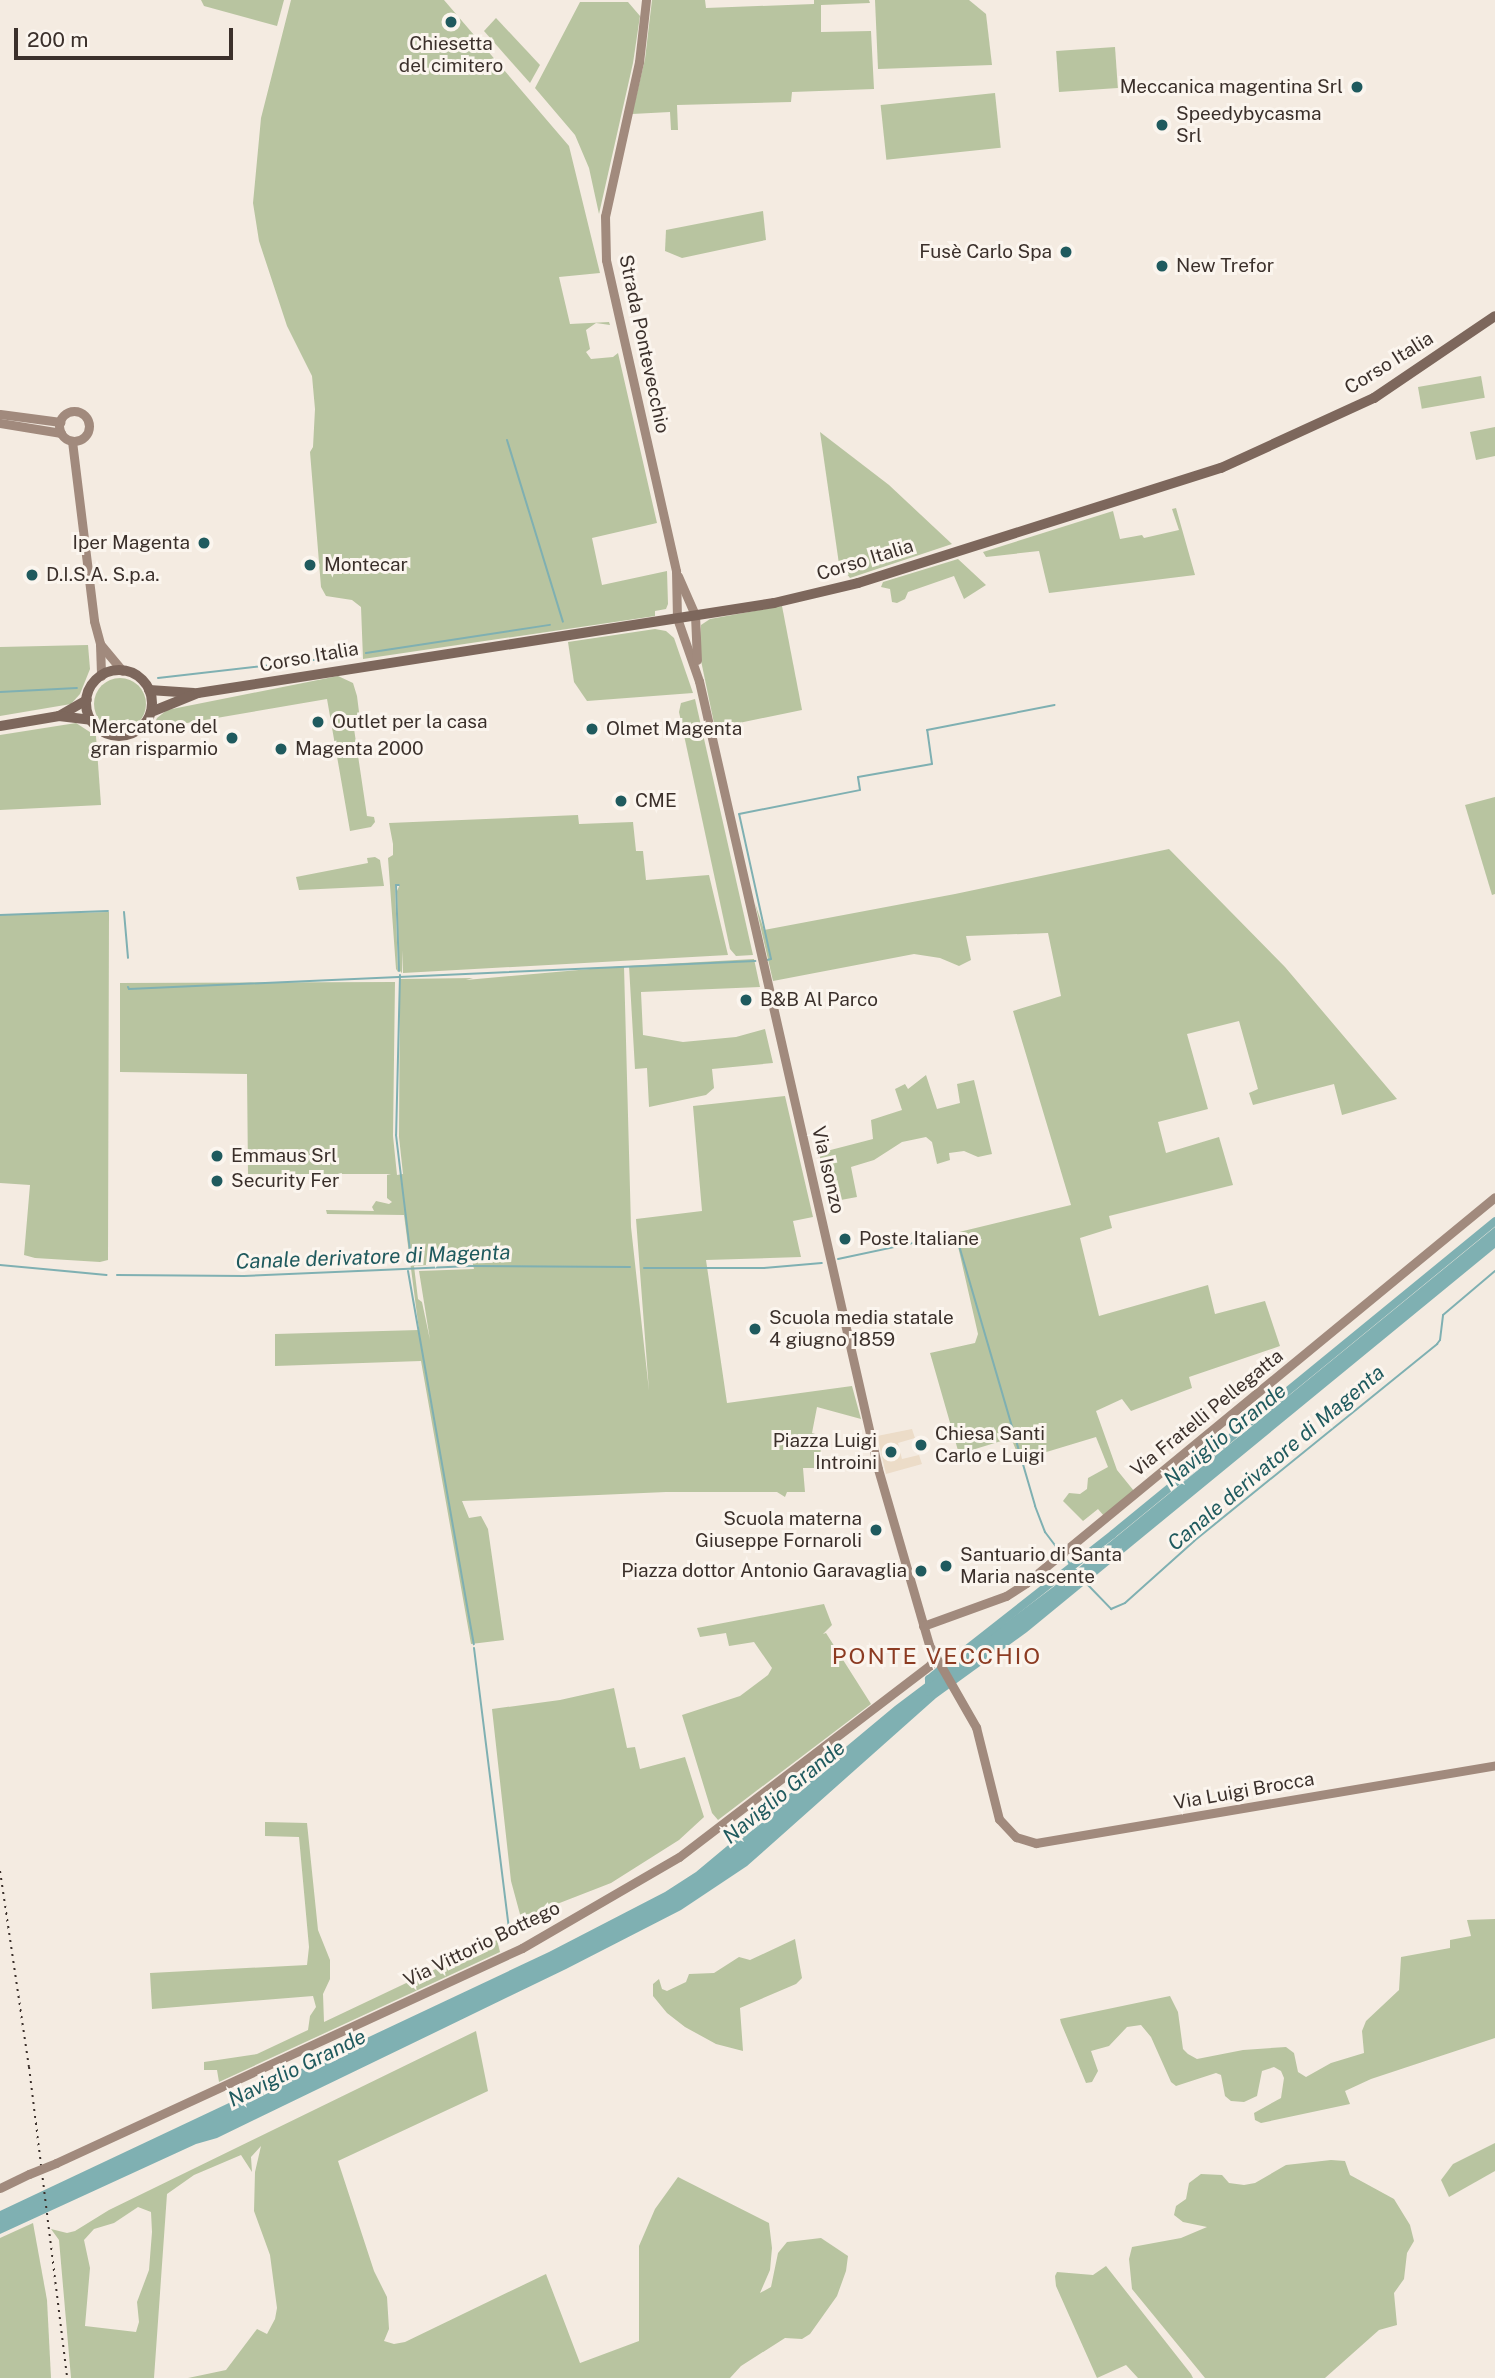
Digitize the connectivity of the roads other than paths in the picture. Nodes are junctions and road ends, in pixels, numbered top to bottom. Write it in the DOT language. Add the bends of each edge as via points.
graph roads {
  1 [pos="646,0"];
  2 [pos="1495,316"];
  3 [pos="0,414"];
  4 [pos="60,422"];
  5 [pos="0,423"];
  6 [pos="61,433"];
  7 [pos="72,441"];
  8 [pos="676,571"];
  9 [pos="695,615"];
  10 [pos="677,618"];
  11 [pos="100,644"];
  12 [pos="123,671"];
  13 [pos="101,676"];
  14 [pos="699,681"];
  15 [pos="149,690"];
  16 [pos="198,693"];
  17 [pos="87,700"];
  18 [pos="151,712"];
  19 [pos="59,716"];
  20 [pos="91,720"];
  21 [pos="0,726"];
  22 [pos="1495,1197"];
  23 [pos="923,1626"];
  24 [pos="938,1662"];
  25 [pos="1495,1766"];
  26 [pos="1003,1826"];
  27 [pos="0,2188"];
  1 -- 8 [label="street, Strada Pontevecchio" via="639,62 604,233 606,260"];
  2 -- 9 [label="main road, Corso Italia" via="1374,398 1221,468 858,583"];
  3 -- 4 [label="street"];
  4 -- 6 [label="street"];
  4 -- 7 [label="street" via="74,411 85,417 88,432"];
  5 -- 6 [label="street"];
  6 -- 7 [label="street"];
  7 -- 11 [label="street"];
  8 -- 9 [label="street, Strada Pontevecchio"];
  8 -- 10 [label="street, Strada Pontevecchio"];
  9 -- 10 [label="main road, Corso Italia"];
  9 -- 14 [label="street, Via Isonzo"];
  10 -- 14 [label="street, Via Isonzo"];
  10 -- 16 [label="main road, Corso Italia"];
  11 -- 12 [label="street"];
  11 -- 13 [label="street"];
  12 -- 13 [label="main road"];
  12 -- 15 [label="main road" via="139,677"];
  13 -- 17 [label="main road"];
  14 -- 23 [label="street, Via Isonzo" via="878,1469"];
  15 -- 16 [label="main road, Corso Italia"];
  15 -- 18 [label="main road"];
  16 -- 18 [label="main road, Corso Italia"];
  17 -- 19 [label="main road"];
  17 -- 20 [label="main road"];
  18 -- 20 [label="main road" via="142,727 122,736 105,733"];
  19 -- 20 [label="main road"];
  19 -- 21 [label="main road"];
  22 -- 23 [label="street, Via Fratelli Pellegatta" via="1026,1583 1006,1596"];
  23 -- 24 [label="street, Via Isonzo"];
  24 -- 26 [label="street, Via Isonzo" via="976,1727"];
  24 -- 27 [label="street, Via Vittorio Bottego, bridge" via="679,1857 534,1941"];
  25 -- 26 [label="street, Via Luigi Brocca" via="1055,1841 1026,1842"];
}
